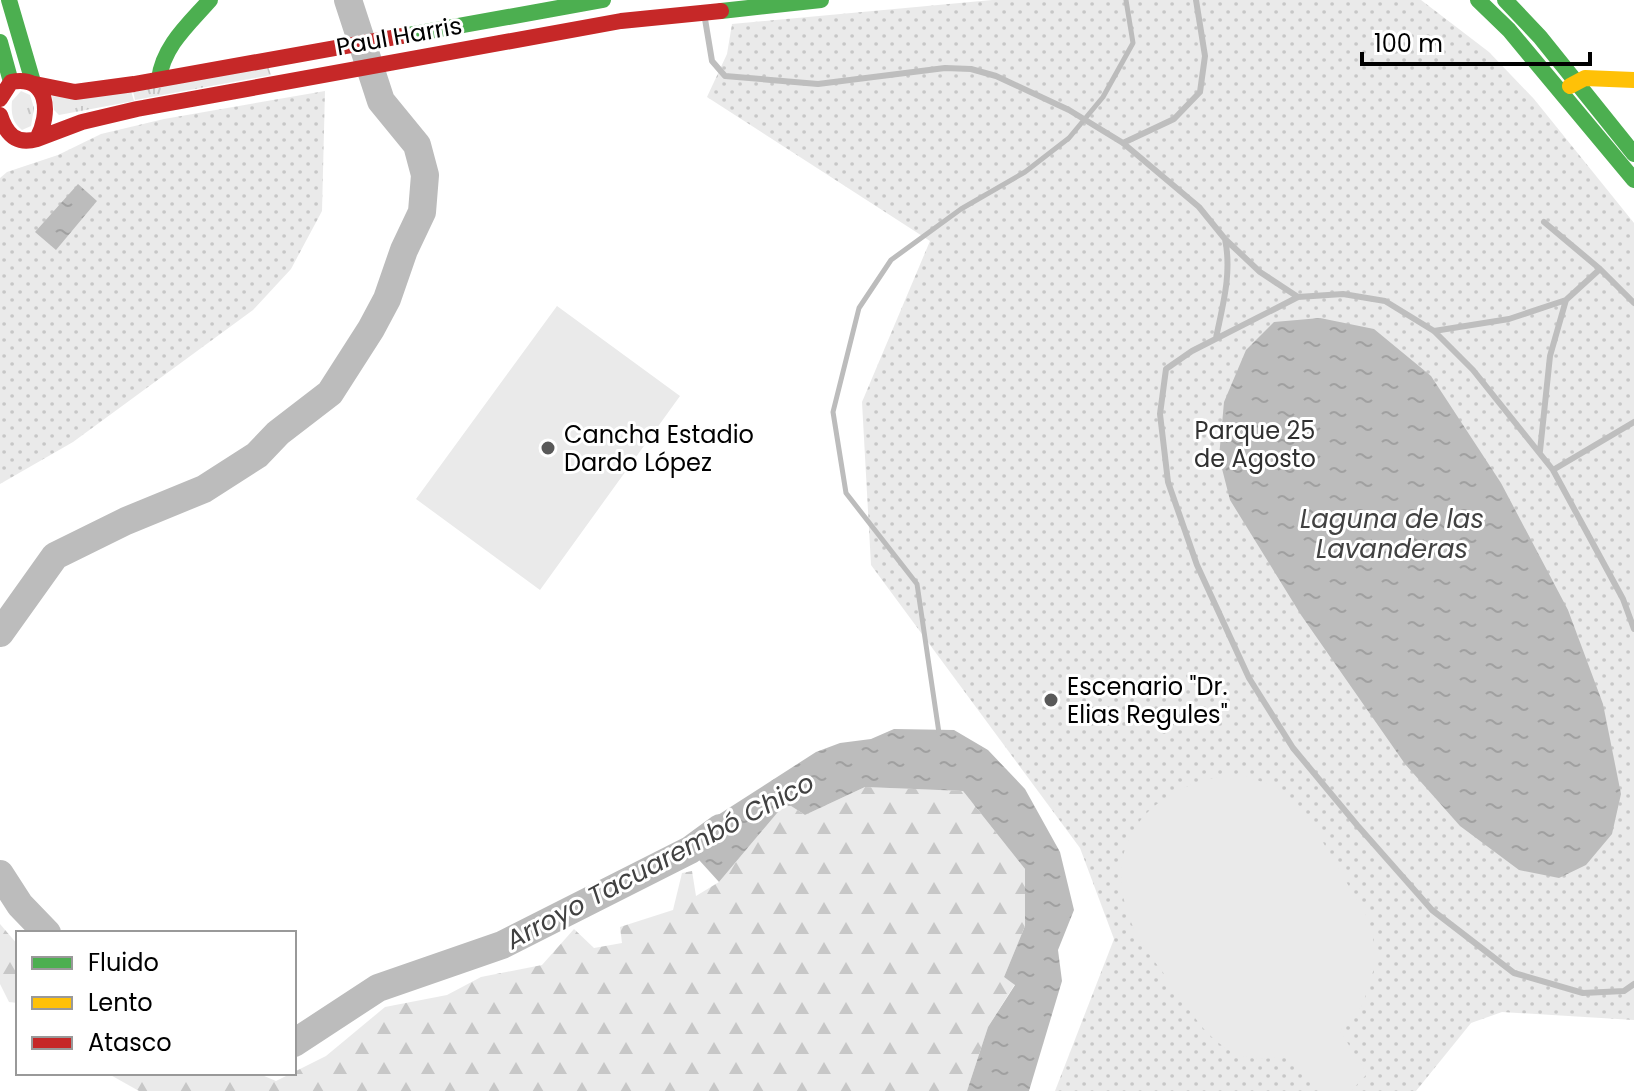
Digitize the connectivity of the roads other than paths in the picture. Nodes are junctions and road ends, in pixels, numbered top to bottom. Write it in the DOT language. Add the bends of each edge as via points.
graph roads {
  1 [pos="9,0"];
  2 [pos="210,0"];
  3 [pos="603,0"];
  4 [pos="821,0"];
  5 [pos="1196,0"];
  6 [pos="1478,0"];
  7 [pos="1505,0"];
  8 [pos="704,6"];
  9 [pos="0,42"];
  10 [pos="159,79"];
  11 [pos="1634,80"];
  12 [pos="11,82"];
  13 [pos="34,83"];
  14 [pos="1569,87"];
  15 [pos="0,99"];
  16 [pos="0,115"];
  17 [pos="37,139"];
  18 [pos="6,143"];
  19 [pos="1123,143"];
  20 [pos="1634,154"];
  21 [pos="1634,180"];
  22 [pos="1544,222"];
  23 [pos="1225,239"];
  24 [pos="1600,269"];
  25 [pos="1298,297"];
  26 [pos="1566,300"];
  27 [pos="1634,303"];
  28 [pos="1434,331"];
  29 [pos="1216,338"];
  30 [pos="1634,422"];
  31 [pos="1540,452"];
  32 [pos="1553,470"];
  33 [pos="1634,629"];
  34 [pos="1634,984"];
  1 -- 13 [label="main road"];
  2 -- 10 [label="main road" via="165,56"];
  3 -- 10 [label="main road, Paul Harris"];
  4 -- 8 [label="main road, Paul Harris"];
  5 -- 19 [label="lane" via="1205,56 1200,92 1174,119"];
  6 -- 14 [label="main road"];
  7 -- 14 [label="main road" via="1540,37"];
  8 -- 17 [label="main road, Paul Harris" via="275,83 82,122"];
  8 -- 19 [label="lane" via="712,61 725,76 818,84 971,69 1069,110"];
  9 -- 12 [label="main road"];
  10 -- 13 [label="main road, Paul Harris" via="75,92"];
  11 -- 14 [label="main road" via="1585,78"];
  12 -- 13 [label="main road, Paul Harris"];
  12 -- 15 [label="main road"];
  13 -- 17 [label="main road" via="46,109"];
  14 -- 20 [label="main road"];
  14 -- 21 [label="main road"];
  16 -- 18 [label="main road"];
  17 -- 18 [label="main road"];
  19 -- 23 [label="lane" via="1199,207"];
  22 -- 24 [label="lane"];
  23 -- 25 [label="lane" via="1260,272"];
  23 -- 29 [label="lane" via="1230,262"];
  24 -- 26 [label="lane"];
  24 -- 27 [label="lane"];
  25 -- 28 [label="lane" via="1343,294 1385,301"];
  25 -- 29 [label="lane"];
  26 -- 28 [label="lane" via="1509,319"];
  26 -- 31 [label="lane" via="1550,356"];
  28 -- 31 [label="lane"];
  29 -- 34 [label="lane" via="1166,369 1160,414 1168,482 1197,565 1249,678 1293,748 1432,910 1514,973 1583,993 1624,991"];
  30 -- 32 [label="lane"];
  31 -- 32 [label="lane"];
  32 -- 33 [label="lane"];
}
